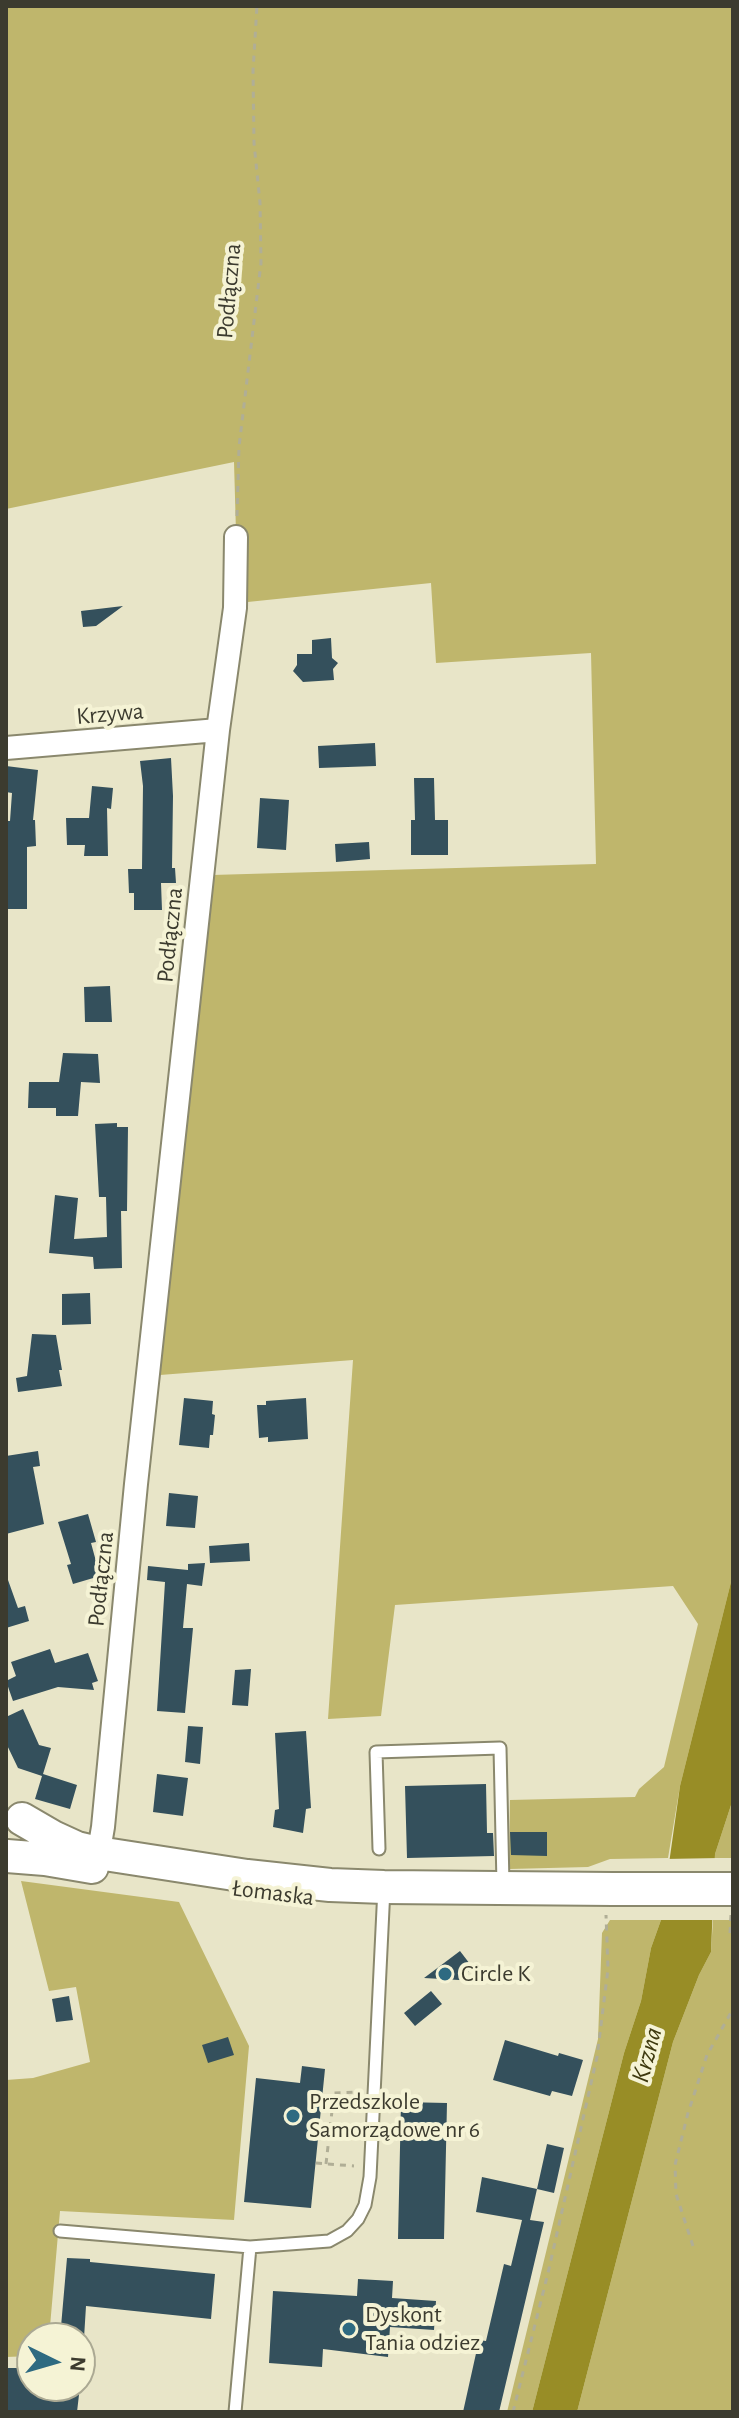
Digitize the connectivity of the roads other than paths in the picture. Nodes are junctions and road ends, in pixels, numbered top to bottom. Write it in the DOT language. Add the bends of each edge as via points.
graph roads {
  1 [pos="236,537"];
  2 [pos="218,730"];
  3 [pos="6,748"];
  4 [pos="11,1807"];
  5 [pos="379,1849"];
  6 [pos="6,1856"];
  7 [pos="97,1860"];
  8 [pos="503,1889"];
  9 [pos="733,1889"];
  10 [pos="540,1890"];
  11 [pos="383,1894"];
  12 [pos="60,2231"];
  13 [pos="250,2247"];
  14 [pos="235,2412"];
  1 -- 2 [label="street, Podłączna" via="235,608"];
  2 -- 3 [label="street, Krzywa"];
  2 -- 7 [label="street, Podłączna"];
  4 -- 6 [label="main road" via="24,1833"];
  4 -- 7 [label="main road"];
  5 -- 8 [label="lane" via="376,1752 500,1748"];
  6 -- 7 [label="main road, Łomaska"];
  7 -- 11 [label="main road, Łomaska"];
  8 -- 10 [label="main road, Łomaska"];
  8 -- 11 [label="main road, Łomaska"];
  9 -- 10 [label="main road, Łomaska, bridge" via="609,1902"];
  10 -- 11 [label="main road, Łomaska" via="452,1901"];
  11 -- 13 [label="lane" via="365,2205 347,2231 329,2241"];
  12 -- 13 [label="lane"];
  13 -- 14 [label="lane"];
}
